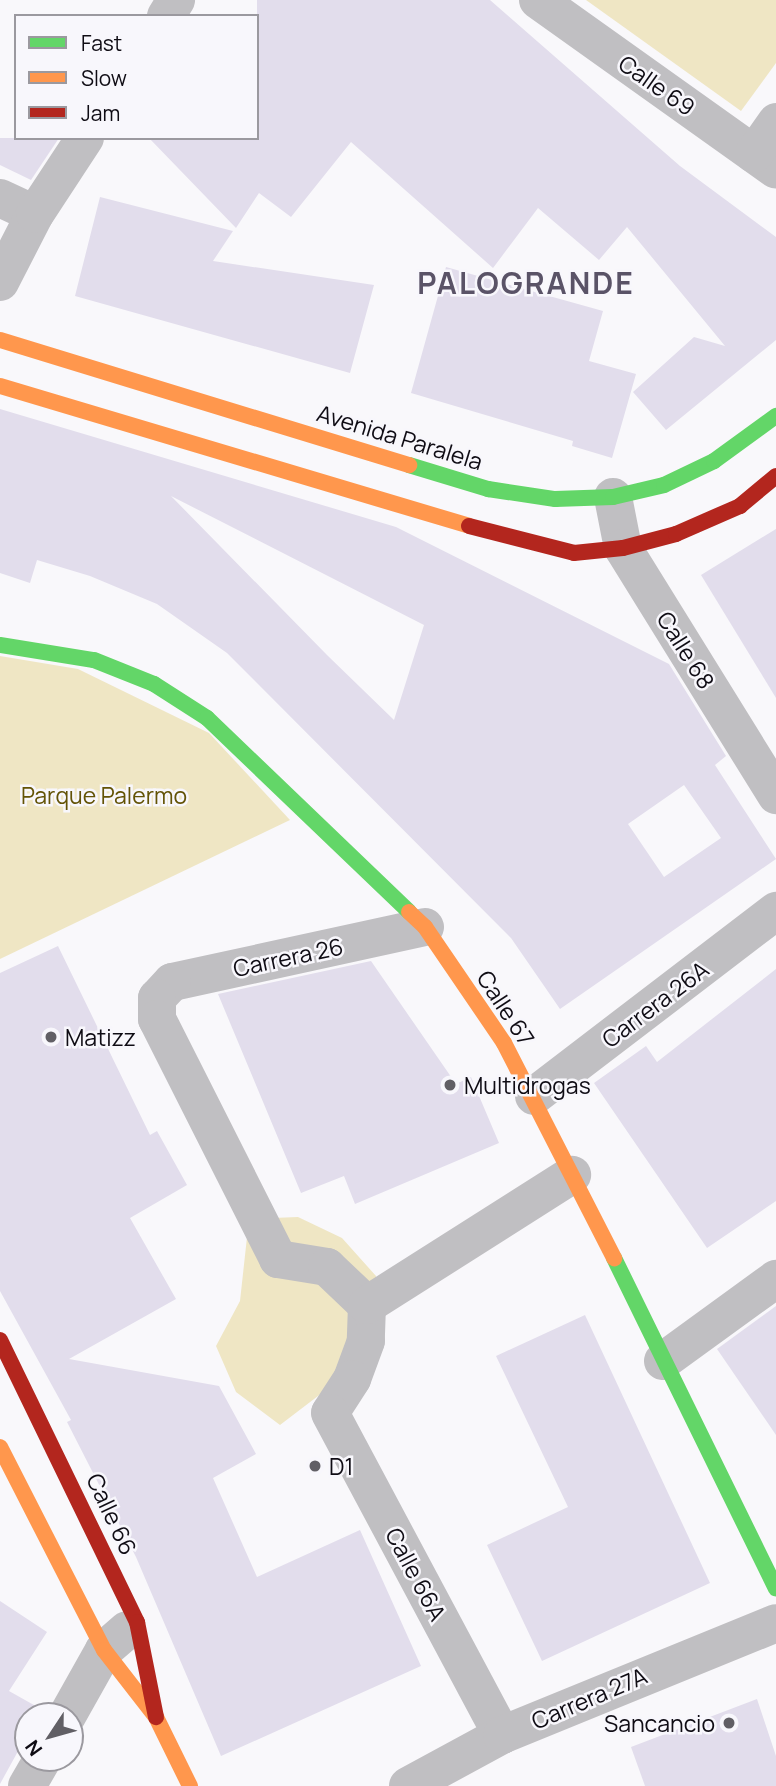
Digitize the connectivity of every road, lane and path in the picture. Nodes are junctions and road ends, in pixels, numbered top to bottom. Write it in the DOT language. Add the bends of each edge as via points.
graph roads {
  1 [pos="538,0"];
  2 [pos="776,122"];
  3 [pos="84,140"];
  4 [pos="765,162"];
  5 [pos="0,198"];
  6 [pos="35,214"];
  7 [pos="0,282"];
  8 [pos="0,340"];
  9 [pos="0,386"];
  10 [pos="776,416"];
  11 [pos="776,476"];
  12 [pos="613,497"];
  13 [pos="623,548"];
  14 [pos="0,645"];
  15 [pos="776,795"];
  16 [pos="776,911"];
  17 [pos="425,928"];
  18 [pos="534,1097"];
  19 [pos="572,1175"];
  20 [pos="776,1279"];
  21 [pos="367,1305"];
  22 [pos="0,1340"];
  23 [pos="663,1361"];
  24 [pos="0,1447"];
  25 [pos="776,1588"];
  26 [pos="137,1622"];
  27 [pos="776,1623"];
  28 [pos="104,1650"];
  29 [pos="74,1702"];
  30 [pos="156,1717"];
  31 [pos="502,1735"];
  32 [pos="190,1786"];
  33 [pos="408,1786"];
  1 -- 4 [label="street, Calle 69"];
  2 -- 4 [label="street"];
  3 -- 6 [label="street"];
  5 -- 6 [label="street"];
  6 -- 7 [label="street"];
  8 -- 12 [label="street, Avenida Paralela" via="488,489 555,499"];
  9 -- 13 [label="street" via="513,539 574,552"];
  10 -- 12 [label="street, Avenida Paralela" via="714,461 664,485"];
  11 -- 13 [label="street" via="740,506 676,534"];
  12 -- 13 [label="street, Calle 68"];
  13 -- 15 [label="street, Calle 68"];
  14 -- 17 [label="street, Calle 67" via="94,660 154,684 197,712"];
  16 -- 18 [label="street, Carrera 26A"];
  17 -- 18 [label="street, Calle 67" via="504,1043"];
  17 -- 21 [label="street, Carrera 26" via="172,982 157,998 157,1019 278,1259 327,1267"];
  18 -- 19 [label="street, Calle 67"];
  19 -- 21 [label="street"];
  19 -- 23 [label="street, Calle 67"];
  20 -- 23 [label="street"];
  21 -- 31 [label="street, Calle 66A" via="366,1341 352,1379 330,1413"];
  22 -- 26 [label="street, Calle 66"];
  23 -- 25 [label="street, Calle 67"];
  24 -- 28 [label="street, Calle 66"];
  26 -- 28 [label="street"];
  26 -- 30 [label="street, Calle 66"];
  27 -- 31 [label="street, Carrera 27A"];
  28 -- 29 [label="street"];
  28 -- 30 [label="street, Calle 66"];
  30 -- 32 [label="street, Calle 66"];
  31 -- 33 [label="street, Carrera 27A"];
}
